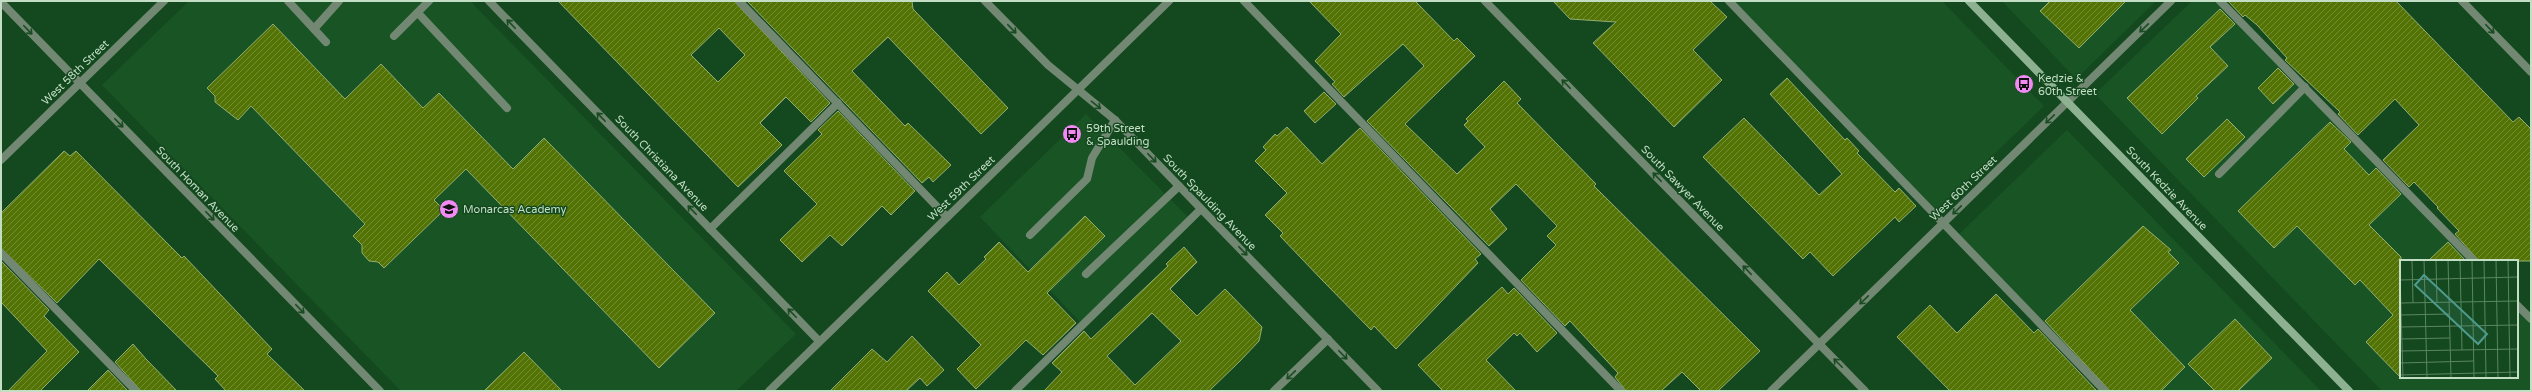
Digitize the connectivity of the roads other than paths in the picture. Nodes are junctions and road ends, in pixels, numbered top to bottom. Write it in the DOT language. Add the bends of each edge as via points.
graph roads {
  1 [pos="164,1"];
  2 [pos="288,1"];
  3 [pos="339,1"];
  4 [pos="489,1"];
  5 [pos="739,1"];
  6 [pos="985,1"];
  7 [pos="1169,1"];
  8 [pos="1244,1"];
  9 [pos="1485,1"];
  10 [pos="1729,1"];
  11 [pos="1969,1"];
  12 [pos="2171,1"];
  13 [pos="2220,1"];
  14 [pos="2462,1"];
  15 [pos="1,2"];
  16 [pos="424,3"];
  17 [pos="418,13"];
  18 [pos="314,29"];
  19 [pos="394,36"];
  20 [pos="326,42"];
  21 [pos="2531,72"];
  22 [pos="80,83"];
  23 [pos="2304,87"];
  24 [pos="1078,90"];
  25 [pos="2068,102"];
  26 [pos="838,103"];
  27 [pos="507,108"];
  28 [pos="1115,120"];
  29 [pos="1,160"];
  30 [pos="2219,174"];
  31 [pos="1179,186"];
  32 [pos="1201,208"];
  33 [pos="947,217"];
  34 [pos="1943,223"];
  35 [pos="710,228"];
  36 [pos="1030,235"];
  37 [pos="1,253"];
  38 [pos="2473,260"];
  39 [pos="1086,274"];
  40 [pos="2518,306"];
  41 [pos="2531,319"];
  42 [pos="1328,339"];
  43 [pos="819,341"];
  44 [pos="1819,344"];
  45 [pos="136,391"];
  46 [pos="380,391"];
  47 [pos="768,391"];
  48 [pos="1015,391"];
  49 [pos="1274,391"];
  50 [pos="1378,391"];
  51 [pos="1621,391"];
  52 [pos="1771,391"];
  53 [pos="1865,391"];
  54 [pos="2105,391"];
  55 [pos="2349,391"];
  1 -- 22 [label="street, West 58th Street"];
  2 -- 18 [label="street"];
  3 -- 18 [label="street"];
  35 -- 4 [label="street, South Christiana Avenue, one-way"];
  5 -- 26 [label="street"];
  6 -- 24 [label="street, South Spaulding Avenue, one-way" via="1048,66"];
  7 -- 24 [label="street, West 59th Street"];
  8 -- 51 [label="street"];
  44 -- 9 [label="street, South Sawyer Avenue, one-way"];
  10 -- 34 [label="street"];
  11 -- 25 [label="main road, South Kedzie Avenue"];
  12 -- 25 [label="street, West 60th Street, one-way"];
  13 -- 23 [label="street"];
  14 -- 21 [label="street, one-way"];
  15 -- 22 [label="street, South Homan Avenue, one-way"];
  16 -- 17 [label="street"];
  17 -- 19 [label="street"];
  17 -- 27 [label="street"];
  18 -- 20 [label="street"];
  22 -- 29 [label="street, West 58th Street"];
  22 -- 46 [label="street, South Homan Avenue, one-way"];
  23 -- 30 [label="street"];
  23 -- 38 [label="street"];
  24 -- 28 [label="street, South Spaulding Avenue, one-way"];
  24 -- 33 [label="street, West 59th Street"];
  25 -- 34 [label="street, West 60th Street, one-way"];
  25 -- 55 [label="main road, South Kedzie Avenue"];
  26 -- 33 [label="street"];
  26 -- 35 [label="street"];
  28 -- 31 [label="street, South Spaulding Avenue, one-way"];
  28 -- 36 [label="street" via="1092,158 1087,179"];
  31 -- 32 [label="street, South Spaulding Avenue"];
  31 -- 39 [label="street"];
  32 -- 42 [label="street, South Spaulding Avenue, one-way"];
  32 -- 48 [label="street"];
  33 -- 43 [label="street, West 59th Street"];
  34 -- 44 [label="street, West 60th Street, one-way"];
  34 -- 54 [label="street"];
  43 -- 35 [label="street, South Christiana Avenue, one-way"];
  37 -- 45 [label="street"];
  40 -- 41 [label="street"];
  42 -- 49 [label="street, one-way"];
  42 -- 50 [label="street, South Spaulding Avenue, one-way"];
  43 -- 47 [label="street, West 59th Street"];
  44 -- 52 [label="street, West 60th Street"];
  53 -- 44 [label="street, South Sawyer Avenue, one-way"];
}
